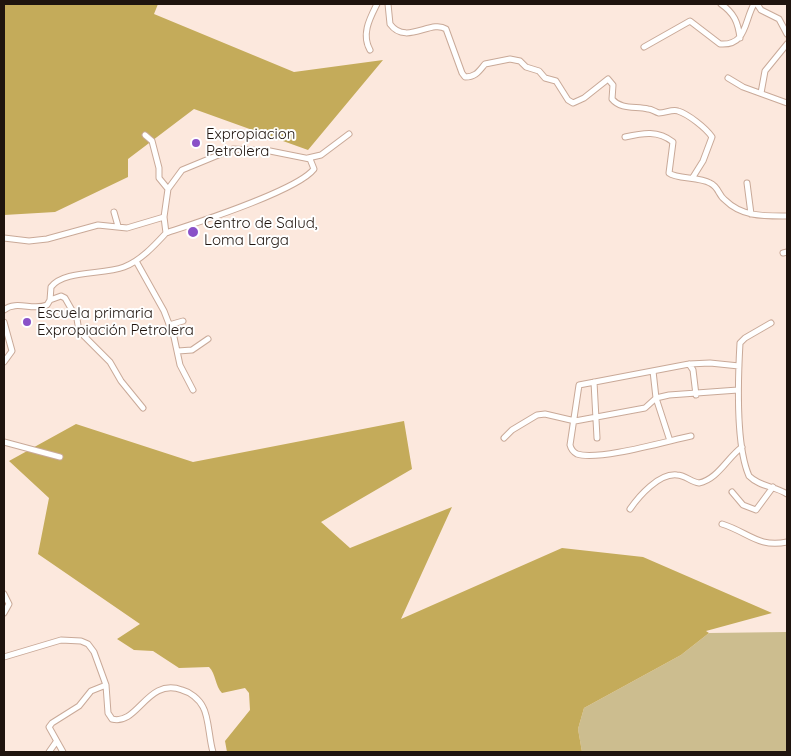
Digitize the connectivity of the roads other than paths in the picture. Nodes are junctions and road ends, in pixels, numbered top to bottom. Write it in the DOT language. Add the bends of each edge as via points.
graph roads {
  1 [pos="377,4"];
  2 [pos="388,4"];
  3 [pos="720,4"];
  4 [pos="756,4"];
  5 [pos="787,34"];
  6 [pos="740,38"];
  7 [pos="787,44"];
  8 [pos="644,48"];
  9 [pos="370,50"];
  10 [pos="728,78"];
  11 [pos="761,92"];
  12 [pos="787,103"];
  13 [pos="349,134"];
  14 [pos="145,135"];
  15 [pos="625,137"];
  16 [pos="305,158"];
  17 [pos="693,177"];
  18 [pos="747,183"];
  19 [pos="168,188"];
  20 [pos="114,212"];
  21 [pos="751,214"];
  22 [pos="787,216"];
  23 [pos="164,217"];
  24 [pos="118,226"];
  25 [pos="166,233"];
  26 [pos="4,238"];
  27 [pos="136,261"];
  28 [pos="50,300"];
  29 [pos="4,310"];
  30 [pos="184,321"];
  31 [pos="4,322"];
  32 [pos="771,323"];
  33 [pos="169,326"];
  34 [pos="208,340"];
  35 [pos="178,351"];
  36 [pos="4,362"];
  37 [pos="689,364"];
  38 [pos="739,366"];
  39 [pos="653,371"];
  40 [pos="594,382"];
  41 [pos="193,390"];
  42 [pos="738,390"];
  43 [pos="696,394"];
  44 [pos="656,398"];
  45 [pos="143,408"];
  46 [pos="595,417"];
  47 [pos="575,421"];
  48 [pos="691,436"];
  49 [pos="504,438"];
  50 [pos="596,438"];
  51 [pos="670,440"];
  52 [pos="4,442"];
  53 [pos="742,447"];
  54 [pos="60,457"];
  55 [pos="773,488"];
  56 [pos="732,492"];
  57 [pos="787,494"];
  58 [pos="630,509"];
  59 [pos="722,524"];
  60 [pos="787,542"];
  61 [pos="4,594"];
  62 [pos="4,613"];
  63 [pos="4,657"];
  64 [pos="106,685"];
  65 [pos="56,742"];
  66 [pos="49,752"];
  67 [pos="63,752"];
  68 [pos="213,752"];
  1 -- 9 [label="street" via="366,32"];
  2 -- 17 [label="street" via="390,24 400,31 414,32 440,26 446,29 465,77 480,72 485,64 510,59 520,61 545,78 556,81 573,103 608,79 613,85 612,99 615,103 659,112 681,112 712,137"];
  3 -- 6 [label="street" via="732,11"];
  4 -- 5 [label="street" via="779,19"];
  4 -- 6 [label="street"];
  6 -- 8 [label="street" via="726,45 720,44 690,21"];
  7 -- 11 [label="street" via="765,71"];
  10 -- 11 [label="street"];
  11 -- 12 [label="street"];
  13 -- 16 [label="street" via="321,155"];
  14 -- 19 [label="street" via="152,141 160,178"];
  15 -- 17 [label="street" via="642,133 667,137 673,142 669,173"];
  16 -- 19 [label="street" via="233,148 182,170"];
  16 -- 25 [label="street" via="310,159 314,169 281,190 218,217"];
  17 -- 21 [label="street" via="716,186 722,198 734,209"];
  18 -- 21 [label="street"];
  19 -- 23 [label="street"];
  20 -- 24 [label="street"];
  21 -- 22 [label="street"];
  23 -- 24 [label="street" via="127,228"];
  23 -- 25 [label="street"];
  24 -- 26 [label="street" via="98,225 47,240"];
  25 -- 27 [label="street"];
  27 -- 28 [label="street" via="114,270 60,279 51,287"];
  27 -- 33 [label="street"];
  28 -- 29 [label="street" via="41,308 19,306"];
  28 -- 45 [label="street" via="61,296 65,298 77,318 79,331 110,362"];
  30 -- 33 [label="street"];
  31 -- 36 [label="street" via="12,351"];
  32 -- 38 [label="street" via="741,340"];
  33 -- 35 [label="street"];
  34 -- 35 [label="street" via="192,350"];
  35 -- 41 [label="street" via="180,365"];
  37 -- 38 [label="street"];
  37 -- 39 [label="street"];
  37 -- 43 [label="street" via="693,370"];
  38 -- 42 [label="street"];
  39 -- 40 [label="street"];
  39 -- 44 [label="street"];
  40 -- 46 [label="street"];
  40 -- 47 [label="street" via="579,385"];
  42 -- 43 [label="street"];
  42 -- 53 [label="street"];
  43 -- 44 [label="street"];
  44 -- 46 [label="street" via="645,408"];
  44 -- 51 [label="street"];
  46 -- 47 [label="street"];
  46 -- 50 [label="street"];
  47 -- 49 [label="street" via="537,415"];
  47 -- 51 [label="street" via="570,445 576,454 604,454"];
  48 -- 51 [label="street"];
  52 -- 54 [label="street"];
  53 -- 55 [label="street" via="745,468 754,481"];
  53 -- 58 [label="street" via="712,478 699,484 678,474 660,478 639,496"];
  55 -- 56 [label="street" via="756,510 743,505"];
  55 -- 57 [label="street"];
  59 -- 60 [label="street" via="767,544"];
  61 -- 62 [label="street" via="9,604"];
  63 -- 64 [label="street" via="61,640 81,641 94,652"];
  64 -- 65 [label="street" via="91,691 79,706 52,723 50,731"];
  64 -- 68 [label="street" via="108,713 117,720 125,718 163,687 173,686 185,691 204,707"];
  65 -- 66 [label="street"];
  65 -- 67 [label="street"];
}
